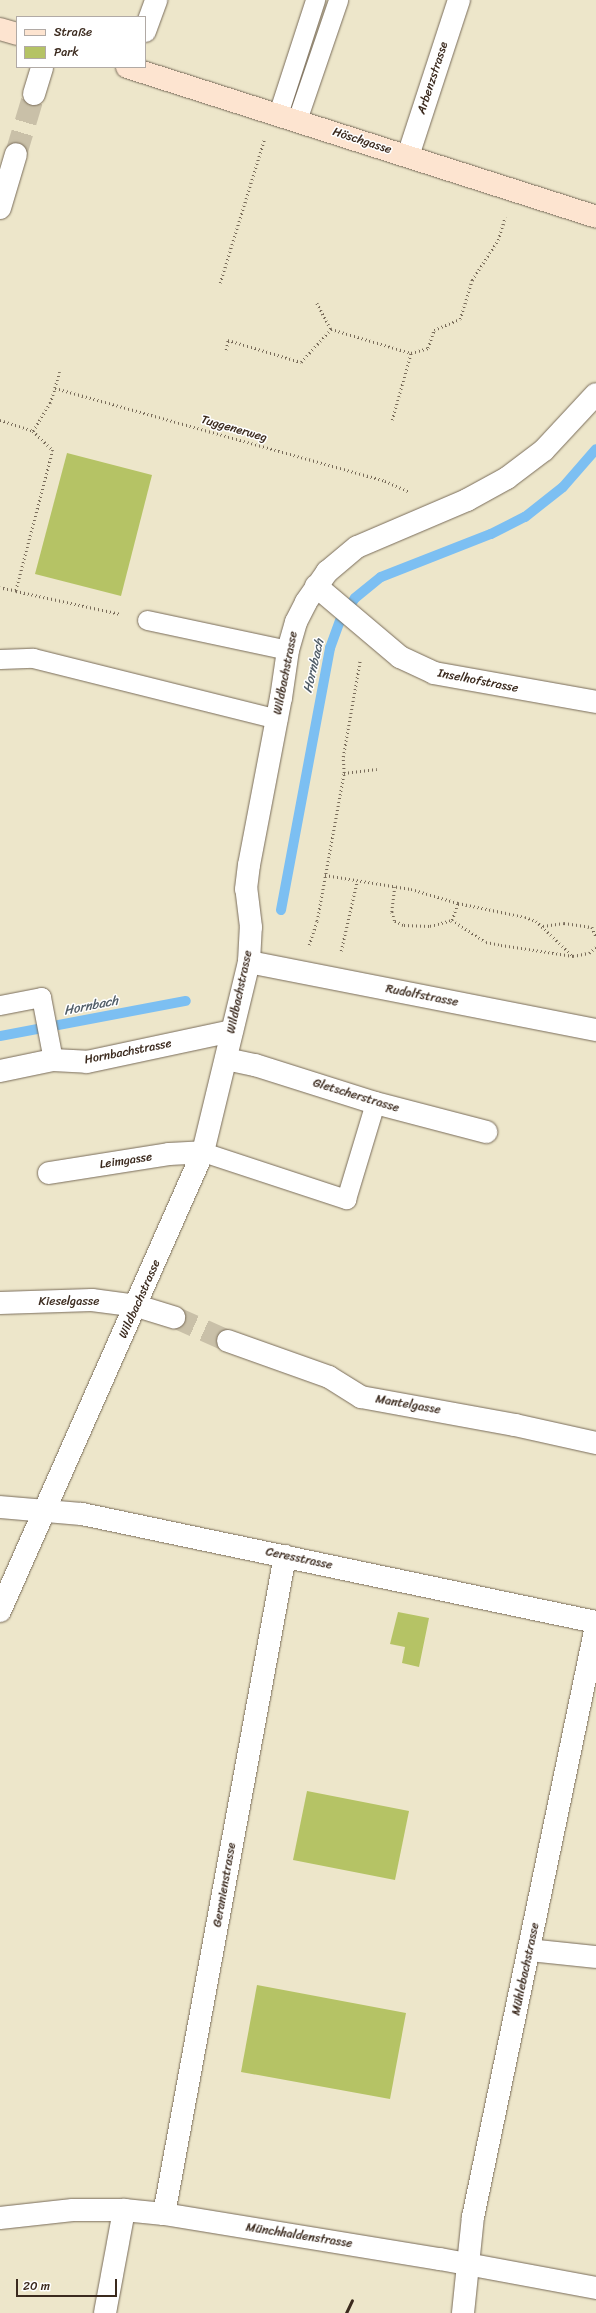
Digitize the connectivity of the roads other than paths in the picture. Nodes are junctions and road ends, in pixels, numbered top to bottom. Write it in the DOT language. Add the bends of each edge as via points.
graph roads {
  1 [pos="156,0"];
  2 [pos="315,0"];
  3 [pos="338,0"];
  4 [pos="459,0"];
  5 [pos="0,28"];
  6 [pos="146,28"];
  7 [pos="16,34"];
  8 [pos="42,68"];
  9 [pos="131,68"];
  10 [pos="34,94"];
  11 [pos="287,117"];
  12 [pos="16,154"];
  13 [pos="408,156"];
  14 [pos="0,208"];
  15 [pos="596,217"];
  16 [pos="596,394"];
  17 [pos="316,586"];
  18 [pos="147,620"];
  19 [pos="288,650"];
  20 [pos="0,659"];
  21 [pos="596,702"];
  22 [pos="277,719"];
  23 [pos="249,962"];
  24 [pos="0,1005"];
  25 [pos="596,1030"];
  26 [pos="232,1031"];
  27 [pos="52,1051"];
  28 [pos="226,1059"];
  29 [pos="0,1071"];
  30 [pos="375,1103"];
  31 [pos="486,1132"];
  32 [pos="203,1152"];
  33 [pos="50,1173"];
  34 [pos="0,1303"];
  35 [pos="137,1306"];
  36 [pos="174,1317"];
  37 [pos="228,1341"];
  38 [pos="596,1443"];
  39 [pos="0,1507"];
  40 [pos="46,1510"];
  41 [pos="285,1556"];
  42 [pos="0,1612"];
  43 [pos="596,1622"];
  44 [pos="596,1626"];
  45 [pos="529,1950"];
  46 [pos="596,1957"];
  47 [pos="124,2210"];
  48 [pos="164,2214"];
  49 [pos="0,2218"];
  50 [pos="467,2264"];
  51 [pos="596,2288"];
  52 [pos="105,2313"];
  53 [pos="463,2313"];
  1 -- 6 [label="street"];
  2 -- 11 [label="lane"];
  3 -- 11 [label="lane"];
  4 -- 13 [label="street, Arbenzstrasse"];
  5 -- 7 [label="main road"];
  8 -- 10 [label="street"];
  9 -- 11 [label="main road, Höschgasse"];
  11 -- 13 [label="main road, Höschgasse"];
  12 -- 14 [label="street"];
  13 -- 15 [label="main road, Höschgasse"];
  16 -- 17 [label="street, Wildbachstrasse" via="544,450 507,478 467,500 357,547 340,559"];
  17 -- 19 [label="street, Wildbachstrasse" via="296,622"];
  17 -- 21 [label="street, Inselhofstrasse" via="400,657 434,673"];
  18 -- 19 [label="lane"];
  19 -- 22 [label="street, Wildbachstrasse"];
  20 -- 22 [label="lane" via="32,658"];
  22 -- 23 [label="street, Wildbachstrasse" via="246,889 251,926"];
  23 -- 25 [label="street, Rudolfstrasse"];
  23 -- 26 [label="street, Wildbachstrasse"];
  24 -- 27 [label="lane" via="41,997"];
  26 -- 27 [label="street, Hornbachstrasse" via="87,1062"];
  26 -- 28 [label="street, Wildbachstrasse"];
  27 -- 29 [label="street, Hornbachstrasse"];
  28 -- 30 [label="street, Gletscherstrasse" via="255,1065"];
  28 -- 32 [label="street, Wildbachstrasse"];
  30 -- 31 [label="street, Gletscherstrasse"];
  30 -- 32 [label="lane" via="346,1199"];
  32 -- 33 [label="street, Leimgasse" via="169,1154"];
  32 -- 35 [label="street, Wildbachstrasse"];
  34 -- 35 [label="street, Kieselgasse" via="92,1300"];
  35 -- 36 [label="street"];
  35 -- 40 [label="street, Wildbachstrasse"];
  37 -- 38 [label="street, Mantelgasse" via="329,1377 361,1397 515,1425"];
  39 -- 40 [label="street, Ceresstrasse"];
  40 -- 41 [label="street, Ceresstrasse" via="82,1514"];
  40 -- 42 [label="street, Wildbachstrasse"];
  41 -- 43 [label="street, Ceresstrasse"];
  41 -- 48 [label="street, Geranienstrasse"];
  44 -- 45 [label="street, Mühlebachstrasse"];
  45 -- 46 [label="street"];
  45 -- 50 [label="street, Mühlebachstrasse" via="474,2217"];
  47 -- 48 [label="street, Münchhaldenstrasse"];
  47 -- 49 [label="street, Münchhaldenstrasse" via="73,2210"];
  47 -- 52 [label="street"];
  48 -- 50 [label="street, Münchhaldenstrasse"];
  50 -- 51 [label="street, Münchhaldenstrasse"];
  50 -- 53 [label="street, Mühlebachstrasse"];
}
